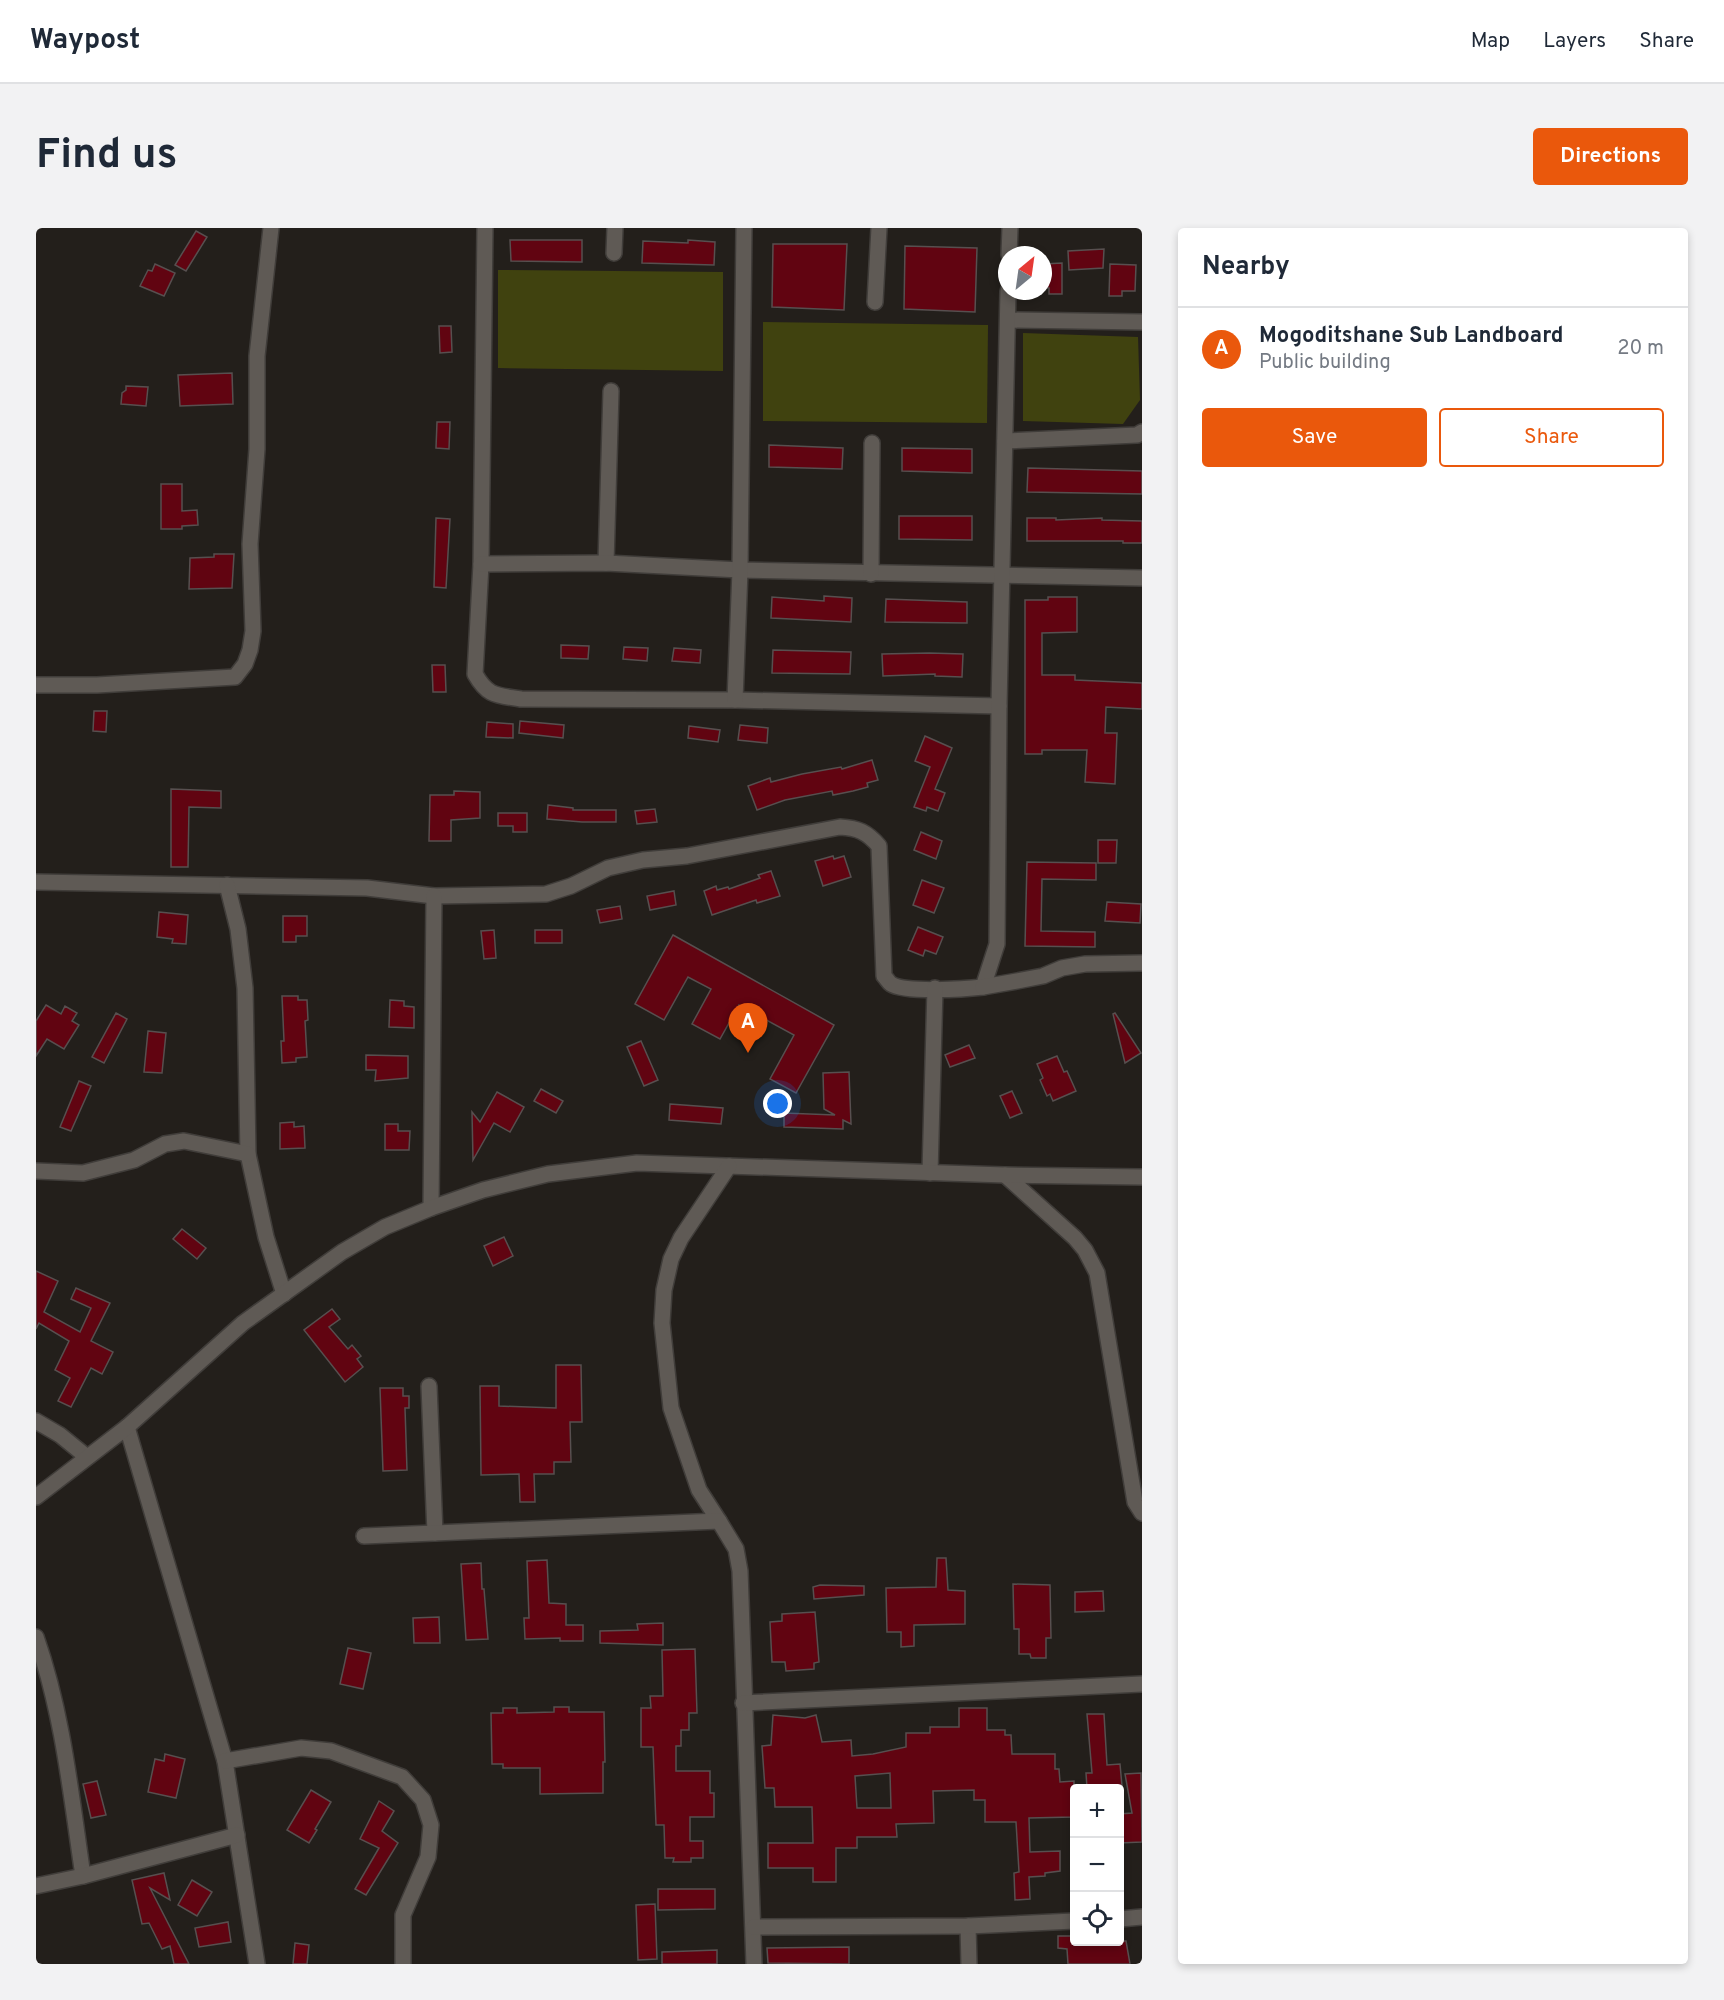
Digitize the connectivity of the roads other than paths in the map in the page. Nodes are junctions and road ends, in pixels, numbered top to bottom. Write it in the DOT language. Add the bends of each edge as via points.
graph roads {
  1 [pos="271,228"];
  2 [pos="485,228"];
  3 [pos="615,228"];
  4 [pos="744,228"];
  5 [pos="879,228"];
  6 [pos="1010,228"];
  7 [pos="1009,246"];
  8 [pos="614,253"];
  9 [pos="1008,300"];
  10 [pos="875,302"];
  11 [pos="1008,320"];
  12 [pos="1142,322"];
  13 [pos="611,391"];
  14 [pos="1142,432"];
  15 [pos="1005,441"];
  16 [pos="872,443"];
  17 [pos="606,563"];
  18 [pos="481,564"];
  19 [pos="740,570"];
  20 [pos="870,574"];
  21 [pos="1002,575"];
  22 [pos="1142,578"];
  23 [pos="36,685"];
  24 [pos="735,700"];
  25 [pos="999,706"];
  26 [pos="36,882"];
  27 [pos="226,885"];
  28 [pos="434,896"];
  29 [pos="1142,963"];
  30 [pos="983,987"];
  31 [pos="935,988"];
  32 [pos="248,1154"];
  33 [pos="729,1166"];
  34 [pos="36,1172"];
  35 [pos="930,1173"];
  36 [pos="1005,1175"];
  37 [pos="1142,1177"];
  38 [pos="431,1208"];
  39 [pos="284,1294"];
  40 [pos="429,1386"];
  41 [pos="36,1421"];
  42 [pos="127,1427"];
  43 [pos="87,1457"];
  44 [pos="36,1497"];
  45 [pos="1142,1514"];
  46 [pos="719,1521"];
  47 [pos="435,1533"];
  48 [pos="364,1536"];
  49 [pos="36,1637"];
  50 [pos="1142,1684"];
  51 [pos="743,1702"];
  52 [pos="225,1761"];
  53 [pos="237,1835"];
  54 [pos="83,1876"];
  55 [pos="36,1886"];
  56 [pos="1142,1917"];
  57 [pos="1124,1918"];
  58 [pos="1070,1921"];
  59 [pos="968,1926"];
  60 [pos="754,1927"];
  61 [pos="257,1964"];
  62 [pos="403,1964"];
  63 [pos="754,1964"];
  64 [pos="969,1964"];
  1 -- 23 [label="street" via="257,356 257,449 250,544 253,631 245,664 234,677"];
  2 -- 18 [label="street"];
  3 -- 8 [label="street"];
  4 -- 19 [label="street"];
  5 -- 10 [label="street"];
  6 -- 7 [label="street"];
  9 -- 11 [label="street"];
  11 -- 12 [label="street"];
  11 -- 15 [label="street"];
  13 -- 17 [label="street"];
  14 -- 15 [label="street"];
  15 -- 21 [label="street"];
  16 -- 20 [label="street"];
  17 -- 18 [label="street"];
  17 -- 19 [label="street"];
  18 -- 24 [label="street" via="475,674 482,687 495,695 522,699"];
  19 -- 20 [label="street"];
  19 -- 24 [label="street"];
  20 -- 21 [label="street"];
  21 -- 22 [label="street"];
  21 -- 25 [label="street"];
  24 -- 25 [label="street"];
  25 -- 30 [label="street" via="997,944"];
  26 -- 27 [label="street"];
  27 -- 28 [label="street" via="367,888"];
  27 -- 32 [label="street" via="238,929 245,988"];
  28 -- 31 [label="street" via="546,894 608,868 643,860 687,856 840,827 856,828 870,835 879,846 884,976 891,984 903,988"];
  28 -- 38 [label="street"];
  29 -- 30 [label="street" via="1085,964"];
  30 -- 31 [label="street"];
  31 -- 35 [label="street"];
  32 -- 34 [label="street" via="183,1141 165,1144 134,1160 83,1173"];
  32 -- 39 [label="street" via="266,1237"];
  33 -- 35 [label="street"];
  33 -- 38 [label="street" via="637,1162 548,1174"];
  33 -- 46 [label="street" via="671,1259 662,1323 671,1408 699,1490"];
  35 -- 36 [label="street"];
  36 -- 37 [label="street"];
  36 -- 45 [label="street" via="1076,1238 1097,1273 1135,1502"];
  38 -- 39 [label="street" via="376,1232"];
  39 -- 42 [label="street" via="243,1323"];
  40 -- 47 [label="street"];
  41 -- 43 [label="street"];
  42 -- 43 [label="street"];
  42 -- 52 [label="street"];
  43 -- 44 [label="street"];
  46 -- 47 [label="street"];
  46 -- 51 [label="street" via="736,1550 740,1571"];
  47 -- 48 [label="street"];
  49 -- 54 [label="street" via="62,1733"];
  50 -- 51 [label="street"];
  51 -- 60 [label="street"];
  52 -- 53 [label="street"];
  52 -- 62 [label="street" via="301,1748 331,1750 402,1777 416,1792 423,1800 431,1825 428,1857 403,1915"];
  53 -- 54 [label="street"];
  53 -- 61 [label="street"];
  54 -- 55 [label="street"];
  56 -- 57 [label="street"];
  58 -- 59 [label="street"];
  59 -- 60 [label="street"];
  59 -- 64 [label="street"];
  60 -- 63 [label="street"];
}
